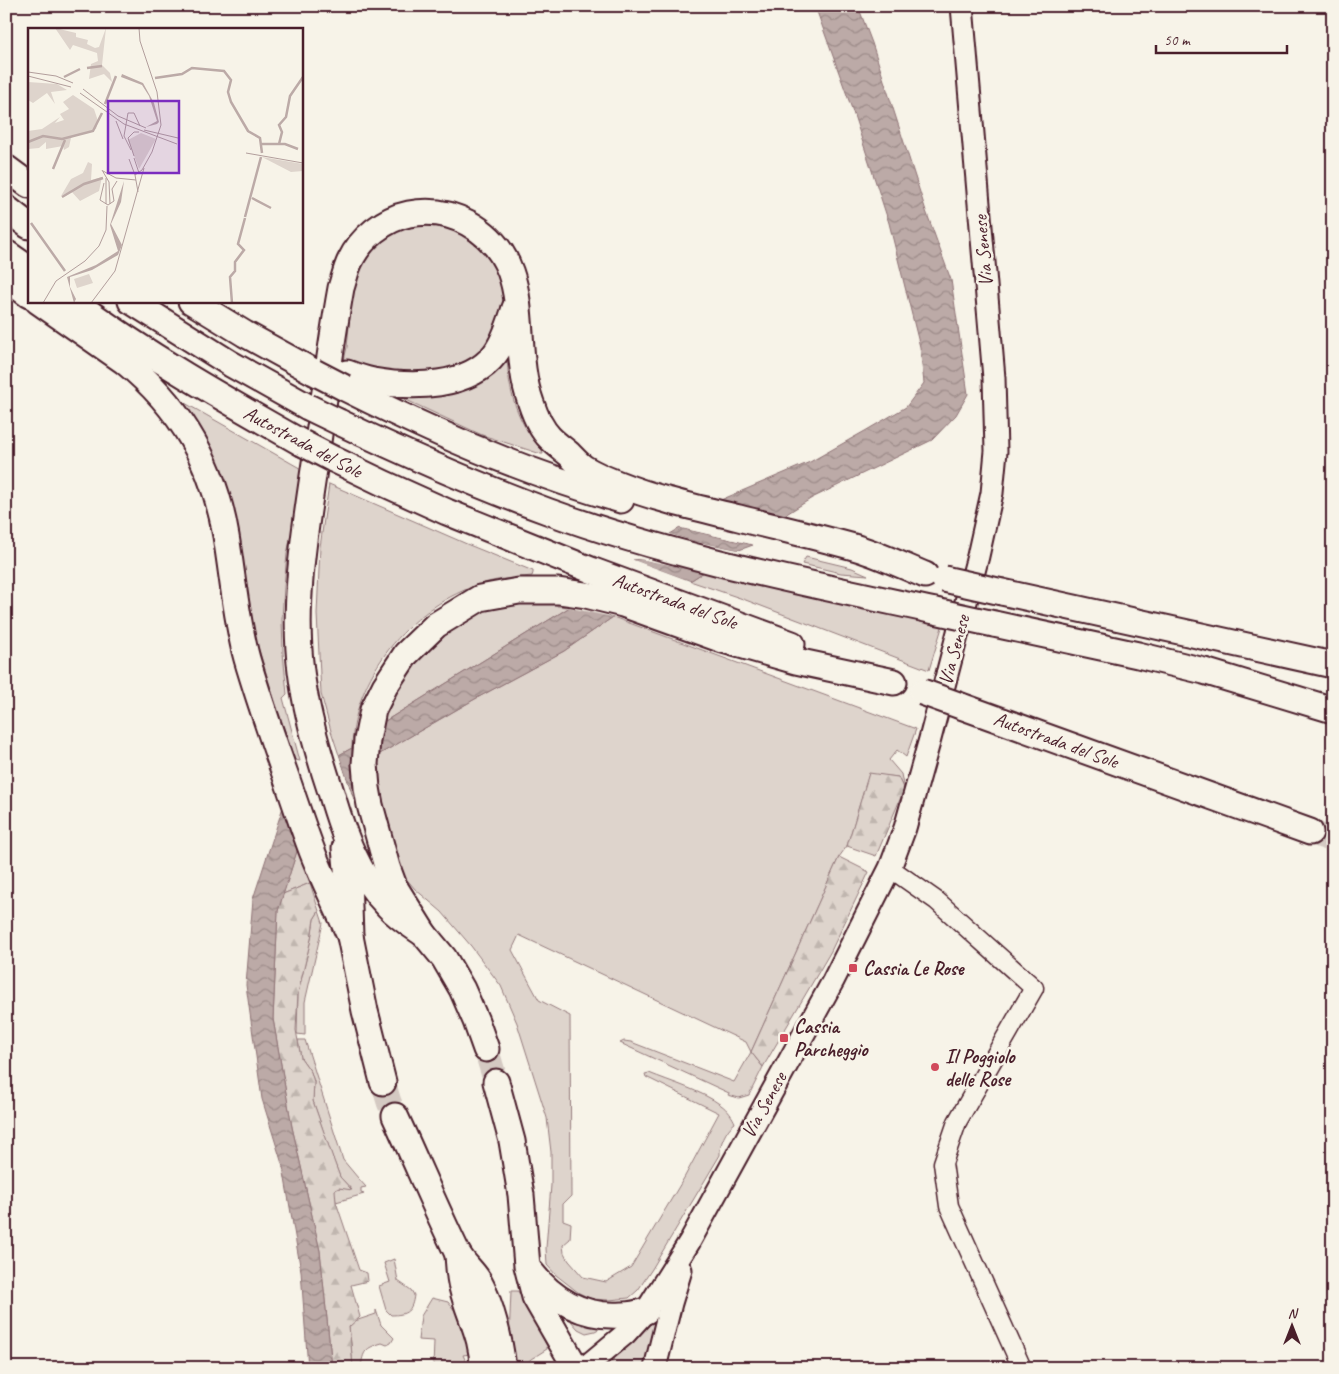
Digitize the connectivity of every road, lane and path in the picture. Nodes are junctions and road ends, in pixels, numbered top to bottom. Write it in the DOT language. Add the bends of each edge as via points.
graph roads {
  1 [pos="962,6"];
  2 [pos="6,168"];
  3 [pos="28,184"];
  4 [pos="6,208"];
  5 [pos="28,225"];
  6 [pos="6,253"];
  7 [pos="28,269"];
  8 [pos="6,278"];
  9 [pos="28,294"];
  10 [pos="518,300"];
  11 [pos="39,302"];
  12 [pos="74,302"];
  13 [pos="133,302"];
  14 [pos="193,302"];
  15 [pos="212,302"];
  16 [pos="315,365"];
  17 [pos="346,380"];
  18 [pos="672,509"];
  19 [pos="1333,665"];
  20 [pos="894,682"];
  21 [pos="1333,710"];
  22 [pos="1310,832"];
  23 [pos="890,868"];
  24 [pos="354,873"];
  25 [pos="424,934"];
  26 [pos="350,936"];
  27 [pos="486,1049"];
  28 [pos="383,1082"];
  29 [pos="496,1082"];
  30 [pos="395,1116"];
  31 [pos="690,1241"];
  32 [pos="458,1255"];
  33 [pos="527,1266"];
  34 [pos="646,1311"];
  35 [pos="483,1368"];
  36 [pos="504,1368"];
  37 [pos="576,1368"];
  38 [pos="584,1368"];
  39 [pos="655,1368"];
  40 [pos="1022,1368"];
  1 -- 23 [label="main road, Via Senese" via="994,378 996,451 992,493 958,636 905,828"];
  2 -- 3 [label="highway"];
  4 -- 5 [label="highway"];
  6 -- 7 [label="highway"];
  8 -- 9 [label="highway"];
  10 -- 17 [label="highway" via="495,354 474,372 458,380 435,384"];
  10 -- 18 [label="highway" via="525,384 538,420 550,438 583,467"];
  10 -- 24 [label="highway" via="506,260 486,235 454,217 428,212 401,216 376,230 350,260 341,288 305,531 298,633 301,671 317,749"];
  11 -- 26 [label="highway" via="138,371 172,409 202,455 226,536 238,622 259,699 315,857"];
  12 -- 20 [label="highway, Autostrada del Sole, bridge" via="235,405 383,483 591,570"];
  13 -- 21 [label="highway, Autostrada del Sole, bridge" via="231,364 308,407 418,460 549,512 612,533 752,571 1138,654"];
  14 -- 16 [label="highway" via="245,334"];
  15 -- 16 [label="highway"];
  16 -- 17 [label="highway, bridge"];
  17 -- 18 [label="highway" via="431,429 485,452 561,481"];
  18 -- 19 [label="highway, bridge" via="809,542 859,549 934,577"];
  20 -- 22 [label="highway, Autostrada del Sole, bridge"];
  20 -- 25 [label="highway" via="796,661 723,640 624,604 586,595 519,591 480,598 436,625 406,654 373,710 367,740 365,764 370,805 387,868 394,886"];
  23 -- 31 [label="main road, Via Senese" via="833,981"];
  23 -- 40 [label="street" via="937,901 1034,988 958,1122 943,1163 949,1206"];
  24 -- 25 [label="highway" via="407,923"];
  24 -- 26 [label="highway"];
  25 -- 27 [label="highway" via="444,958 462,989"];
  26 -- 28 [label="highway"];
  29 -- 33 [label="highway" via="517,1168"];
  30 -- 32 [label="highway"];
  31 -- 34 [label="main road, Via Senese"];
  31 -- 39 [label="main road, Via Senese"];
  32 -- 35 [label="highway" via="461,1286 483,1353"];
  32 -- 36 [label="highway" via="477,1279 486,1299"];
  33 -- 34 [label="highway" via="541,1284 578,1309 601,1315"];
  33 -- 37 [label="highway" via="535,1297"];
  34 -- 38 [label="main road, Via Senese"];
}
